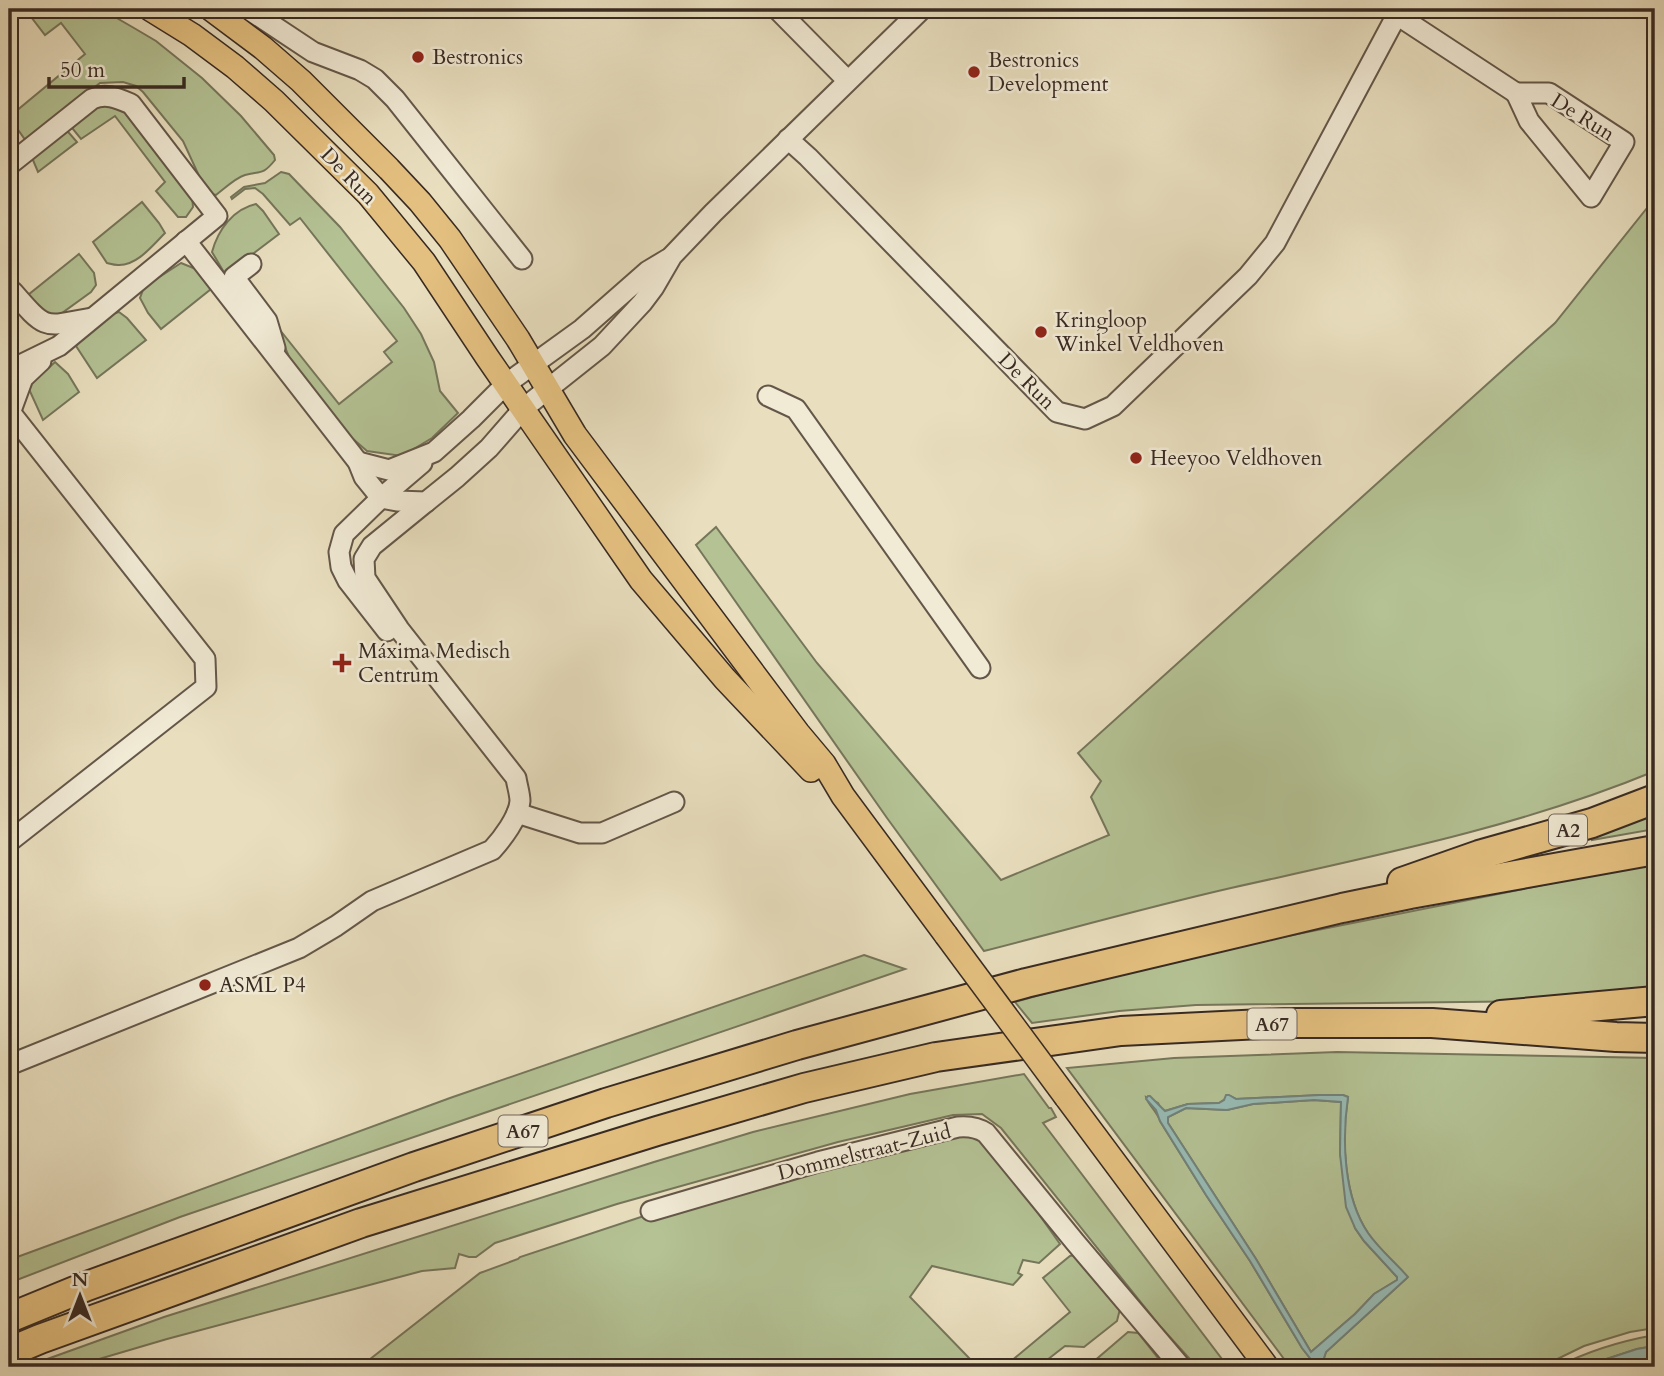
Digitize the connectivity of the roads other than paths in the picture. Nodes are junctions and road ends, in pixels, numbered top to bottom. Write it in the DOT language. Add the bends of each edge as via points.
graph roads {
  1 [pos="150,9"];
  2 [pos="211,9"];
  3 [pos="247,9"];
  4 [pos="777,9"];
  5 [pos="922,9"];
  6 [pos="1399,12"];
  7 [pos="847,80"];
  8 [pos="1516,93"];
  9 [pos="788,139"];
  10 [pos="9,165"];
  11 [pos="186,241"];
  12 [pos="672,256"];
  13 [pos="522,259"];
  14 [pos="251,264"];
  15 [pos="13,292"];
  16 [pos="93,317"];
  17 [pos="59,346"];
  18 [pos="279,359"];
  19 [pos="533,365"];
  20 [pos="9,368"];
  21 [pos="506,384"];
  22 [pos="547,389"];
  23 [pos="768,396"];
  24 [pos="524,408"];
  25 [pos="10,414"];
  26 [pos="434,452"];
  27 [pos="358,462"];
  28 [pos="381,498"];
  29 [pos="426,502"];
  30 [pos="980,668"];
  31 [pos="439,680"];
  32 [pos="843,796"];
  33 [pos="1655,799"];
  34 [pos="674,802"];
  35 [pos="517,813"];
  36 [pos="10,841"];
  37 [pos="1655,850"];
  38 [pos="1342,908"];
  39 [pos="1655,1001"];
  40 [pos="1432,1023"];
  41 [pos="1655,1038"];
  42 [pos="9,1065"];
  43 [pos="651,1211"];
  44 [pos="9,1318"];
  45 [pos="9,1352"];
  46 [pos="1181,1367"];
  47 [pos="1267,1367"];
  1 -- 21 [label="main road, De Run" via="235,67 368,194 425,262"];
  2 -- 19 [label="main road, De Run" via="301,81 420,202 457,248"];
  3 -- 13 [label="street" via="313,52 375,79"];
  4 -- 7 [label="street"];
  5 -- 7 [label="street"];
  6 -- 8 [label="street, De Run"];
  6 -- 9 [label="street, De Run" via="1275,243 1248,276 1113,406 1085,419 1057,412"];
  7 -- 9 [label="street"];
  8 -- 8 [label="street, De Run" via="1529,121 1591,197 1624,142 1549,93"];
  9 -- 12 [label="street"];
  10 -- 11 [label="street" via="92,99 114,96 131,104 217,216"];
  11 -- 16 [label="street"];
  11 -- 18 [label="street"];
  12 -- 19 [label="street"];
  12 -- 22 [label="street" via="642,303 602,346"];
  14 -- 18 [label="street" via="234,277 267,321"];
  15 -- 16 [label="street" via="43,323"];
  16 -- 17 [label="street"];
  17 -- 20 [label="street"];
  17 -- 25 [label="street" via="23,378"];
  18 -- 27 [label="street"];
  19 -- 21 [label="street"];
  19 -- 22 [label="main road, De Run"];
  21 -- 24 [label="main road, De Run"];
  21 -- 26 [label="street"];
  22 -- 24 [label="street"];
  22 -- 32 [label="main road, De Run" via="585,448 824,764"];
  23 -- 30 [label="street" via="796,409"];
  24 -- 29 [label="street" via="483,453"];
  24 -- 32 [label="main road, De Run" via="640,580 806,765"];
  25 -- 36 [label="street" via="205,659 206,687"];
  26 -- 27 [label="street" via="389,470"];
  26 -- 28 [label="street"];
  27 -- 28 [label="street"];
  28 -- 29 [label="street"];
  28 -- 31 [label="street" via="344,534 341,567 390,636"];
  29 -- 31 [label="street" via="372,546 364,559 365,578"];
  31 -- 35 [label="street" via="516,778"];
  32 -- 47 [label="main road, De Run, bridge"];
  33 -- 38 [label="highway, A2" via="1592,823 1418,875"];
  34 -- 35 [label="street" via="603,833 580,833"];
  35 -- 42 [label="street" via="492,850 372,901 299,948"];
  37 -- 38 [label="highway, A67"];
  38 -- 44 [label="highway, A67" via="1026,983 606,1103 414,1167"];
  39 -- 40 [label="highway, A67"];
  40 -- 41 [label="highway, A67"];
  40 -- 45 [label="highway, A67" via="1284,1023 1121,1031 936,1057 778,1096 361,1223"];
  43 -- 46 [label="street, Dommelstraat-Zuid" via="818,1162 967,1127 980,1129"];
}
